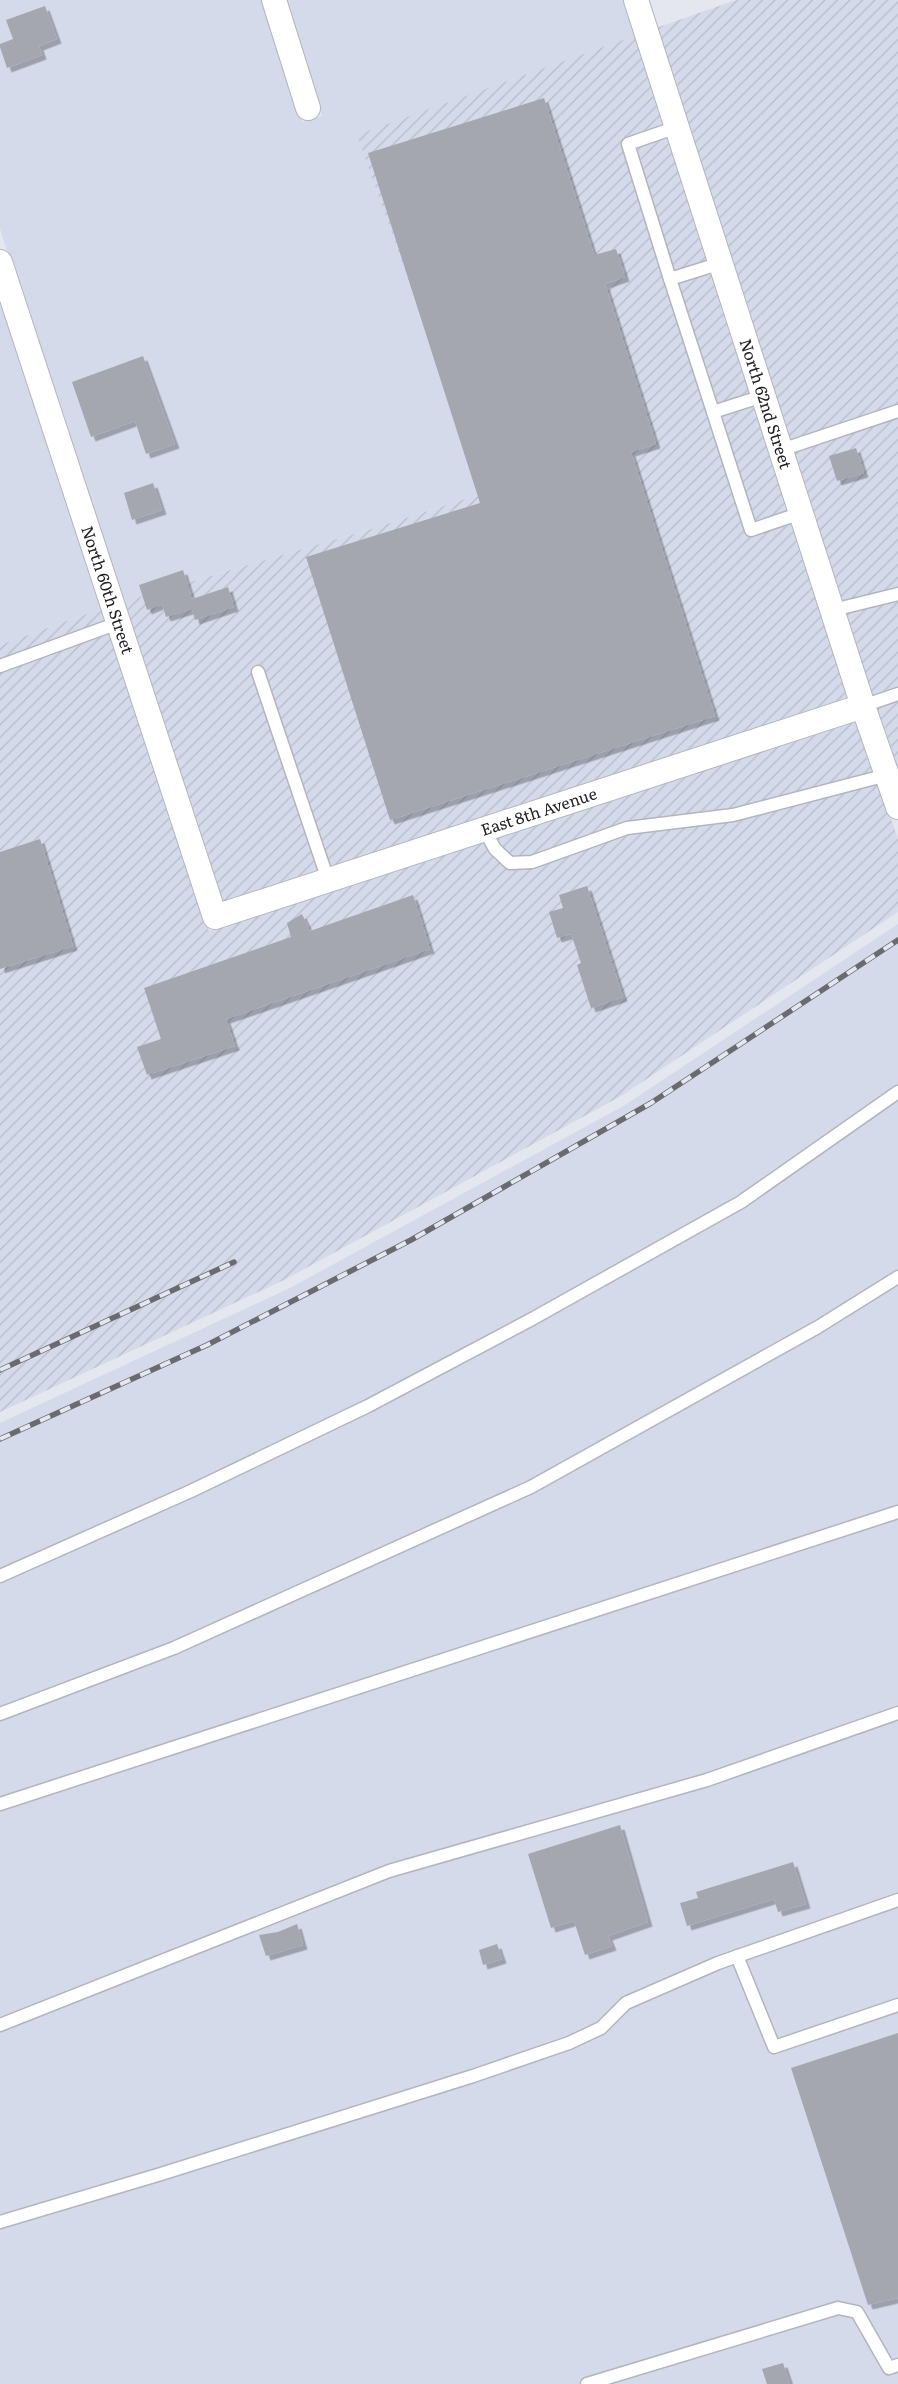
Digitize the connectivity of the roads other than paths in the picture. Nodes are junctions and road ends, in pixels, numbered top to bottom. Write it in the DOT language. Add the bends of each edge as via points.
graph roads {
  1 [pos="274,0"];
  2 [pos="636,0"];
  3 [pos="308,108"];
  4 [pos="677,127"];
  5 [pos="0,262"];
  6 [pos="721,262"];
  7 [pos="670,279"];
  8 [pos="764,396"];
  9 [pos="898,411"];
  10 [pos="713,412"];
  11 [pos="781,450"];
  12 [pos="801,513"];
  13 [pos="898,594"];
  14 [pos="833,610"];
  15 [pos="118,623"];
  16 [pos="0,666"];
  17 [pos="258,672"];
  18 [pos="898,694"];
  19 [pos="863,706"];
  20 [pos="887,775"];
  21 [pos="898,807"];
  22 [pos="484,829"];
  23 [pos="328,880"];
  24 [pos="215,917"];
  25 [pos="898,1092"];
  26 [pos="898,1277"];
  27 [pos="898,1512"];
  28 [pos="0,1576"];
  29 [pos="898,1713"];
  30 [pos="0,1714"];
  31 [pos="0,1804"];
  32 [pos="898,1900"];
  33 [pos="738,1956"];
  34 [pos="898,2005"];
  35 [pos="0,2025"];
  36 [pos="0,2222"];
  37 [pos="898,2365"];
  38 [pos="587,2384"];
  1 -- 3 [label="street"];
  2 -- 4 [label="street, North 62nd Street"];
  4 -- 6 [label="street, North 62nd Street"];
  4 -- 7 [label="lane" via="628,144"];
  5 -- 15 [label="street, North 60th Street"];
  6 -- 7 [label="lane"];
  6 -- 8 [label="street, North 62nd Street"];
  7 -- 10 [label="lane"];
  8 -- 10 [label="lane"];
  8 -- 11 [label="street, North 62nd Street"];
  9 -- 11 [label="lane"];
  10 -- 12 [label="lane" via="751,530"];
  11 -- 12 [label="street, North 62nd Street"];
  12 -- 14 [label="street, North 62nd Street"];
  13 -- 14 [label="lane"];
  14 -- 19 [label="street, North 62nd Street"];
  15 -- 16 [label="lane"];
  15 -- 24 [label="street, North 60th Street"];
  17 -- 23 [label="lane"];
  18 -- 19 [label="lane"];
  19 -- 20 [label="street, North 62nd Street"];
  19 -- 22 [label="street, East 8th Avenue"];
  20 -- 21 [label="street, North 62nd Street"];
  20 -- 22 [label="lane" via="733,815 627,828 532,862 510,863 495,849"];
  22 -- 23 [label="street, East 8th Avenue"];
  23 -- 24 [label="street, East 8th Avenue"];
  25 -- 28 [label="lane" via="741,1202 532,1319 359,1410 191,1491"];
  26 -- 30 [label="lane" via="818,1328 531,1487 174,1648"];
  27 -- 31 [label="lane"];
  29 -- 35 [label="lane" via="707,1780 389,1871"];
  32 -- 33 [label="lane"];
  33 -- 34 [label="lane" via="774,2047"];
  33 -- 36 [label="lane" via="626,2003 601,2028 570,2043"];
  37 -- 38 [label="lane" via="889,2368 857,2312 838,2308"];
}
